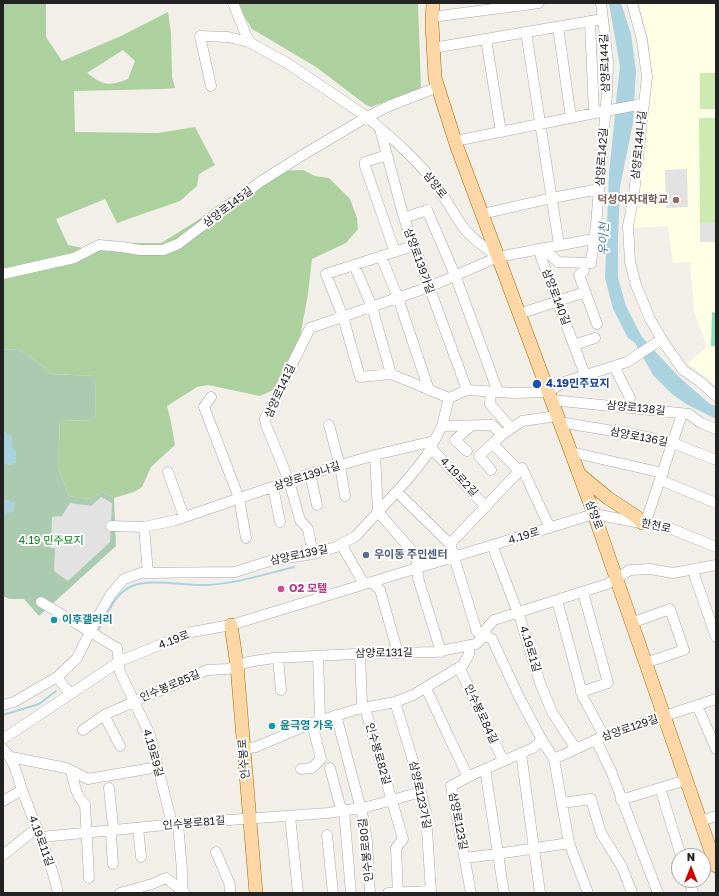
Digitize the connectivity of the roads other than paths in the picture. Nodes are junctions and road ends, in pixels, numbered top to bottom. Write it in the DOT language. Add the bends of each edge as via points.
graph roads {
  1 [pos="233,3"];
  2 [pos="433,3"];
  3 [pos="539,3"];
  4 [pos="601,3"];
  5 [pos="632,3"];
  6 [pos="432,17"];
  7 [pos="604,19"];
  8 [pos="590,22"];
  9 [pos="558,27"];
  10 [pos="526,32"];
  11 [pos="486,39"];
  12 [pos="249,42"];
  13 [pos="433,48"];
  14 [pos="211,86"];
  15 [pos="438,87"];
  16 [pos="643,104"];
  17 [pos="605,111"];
  18 [pos="594,113"];
  19 [pos="367,117"];
  20 [pos="571,118"];
  21 [pos="539,124"];
  22 [pos="380,129"];
  23 [pos="501,132"];
  24 [pos="455,141"];
  25 [pos="387,155"];
  26 [pos="600,190"];
  27 [pos="552,198"];
  28 [pos="482,214"];
  29 [pos="404,218"];
  30 [pos="593,239"];
  31 [pos="559,245"];
  32 [pos="413,246"];
  33 [pos="540,249"];
  34 [pos="395,252"];
  35 [pos="381,256"];
  36 [pos="498,257"];
  37 [pos="354,265"];
  38 [pos="584,271"];
  39 [pos="3,274"];
  40 [pos="455,276"];
  41 [pos="429,287"];
  42 [pos="585,292"];
  43 [pos="398,298"];
  44 [pos="557,301"];
  45 [pos="372,307"];
  46 [pos="519,314"];
  47 [pos="343,317"];
  48 [pos="597,324"];
  49 [pos="595,338"];
  50 [pos="662,340"];
  51 [pos="574,345"];
  52 [pos="614,366"];
  53 [pos="391,374"];
  54 [pos="585,375"];
  55 [pos="429,390"];
  56 [pos="467,390"];
  57 [pos="494,392"];
  58 [pos="212,396"];
  59 [pos="550,396"];
  60 [pos="716,396"];
  61 [pos="448,398"];
  62 [pos="630,398"];
  63 [pos="682,414"];
  64 [pos="558,419"];
  65 [pos="329,425"];
  66 [pos="442,426"];
  67 [pos="471,426"];
  68 [pos="512,428"];
  69 [pos="716,429"];
  70 [pos="502,435"];
  71 [pos="673,443"];
  72 [pos="493,444"];
  73 [pos="433,445"];
  74 [pos="467,450"];
  75 [pos="571,452"];
  76 [pos="375,455"];
  77 [pos="716,460"];
  78 [pos="340,466"];
  79 [pos="491,470"];
  80 [pos="519,471"];
  81 [pos="168,472"];
  82 [pos="578,473"];
  83 [pos="310,474"];
  84 [pos="662,477"];
  85 [pos="289,481"];
  86 [pos="274,487"];
  87 [pos="397,492"];
  88 [pos="345,496"];
  89 [pos="239,498"];
  90 [pos="716,503"];
  91 [pos="317,505"];
  92 [pos="486,507"];
  93 [pos="378,512"];
  94 [pos="594,514"];
  95 [pos="184,517"];
  96 [pos="280,522"];
  97 [pos="644,523"];
  98 [pos="111,526"];
  99 [pos="144,527"];
  100 [pos="550,528"];
  101 [pos="246,538"];
  102 [pos="341,544"];
  103 [pos="450,544"];
  104 [pos="493,545"];
  105 [pos="716,547"];
  106 [pos="313,554"];
  107 [pos="454,557"];
  108 [pos="716,565"];
  109 [pos="417,568"];
  110 [pos="694,569"];
  111 [pos="148,573"];
  112 [pos="616,578"];
  113 [pos="368,583"];
  114 [pos="583,592"];
  115 [pos="557,600"];
  116 [pos="41,602"];
  117 [pos="518,612"];
  118 [pos="631,623"];
  119 [pos="231,625"];
  120 [pos="91,632"];
  121 [pos="485,635"];
  122 [pos="716,637"];
  123 [pos="470,646"];
  124 [pos="441,652"];
  125 [pos="398,653"];
  126 [pos="360,654"];
  127 [pos="318,656"];
  128 [pos="278,658"];
  129 [pos="118,662"];
  130 [pos="645,663"];
  131 [pos="237,666"];
  132 [pos="459,667"];
  133 [pos="57,677"];
  134 [pos="426,688"];
  135 [pos="281,690"];
  136 [pos="581,692"];
  137 [pos="70,694"];
  138 [pos="716,699"];
  139 [pos="134,702"];
  140 [pos="395,702"];
  141 [pos="3,705"];
  142 [pos="698,705"];
  143 [pos="365,708"];
  144 [pos="104,715"];
  145 [pos="336,716"];
  146 [pos="664,716"];
  147 [pos="316,722"];
  148 [pos="82,730"];
  149 [pos="600,738"];
  150 [pos="3,739"];
  151 [pos="542,740"];
  152 [pos="120,746"];
  153 [pos="3,749"];
  154 [pos="243,749"];
  155 [pos="576,749"];
  156 [pos="716,749"];
  157 [pos="521,753"];
  158 [pos="11,757"];
  159 [pos="554,759"];
  160 [pos="503,760"];
  161 [pos="158,767"];
  162 [pos="330,768"];
  163 [pos="301,769"];
  164 [pos="485,769"];
  165 [pos="71,771"];
  166 [pos="468,777"];
  167 [pos="686,780"];
  168 [pos="109,788"];
  169 [pos="660,788"];
  170 [pos="22,790"];
  171 [pos="421,792"];
  172 [pos="392,800"];
  173 [pos="621,800"];
  174 [pos="3,801"];
  175 [pos="562,803"];
  176 [pos="361,808"];
  177 [pos="344,810"];
  178 [pos="290,816"];
  179 [pos="716,816"];
  180 [pos="249,819"];
  181 [pos="700,821"];
  182 [pos="175,824"];
  183 [pos="138,828"];
  184 [pos="112,830"];
  185 [pos="87,832"];
  186 [pos="39,833"];
  187 [pos="327,835"];
  188 [pos="570,842"];
  189 [pos="534,848"];
  190 [pos="679,848"];
  191 [pos="216,852"];
  192 [pos="497,854"];
  193 [pos="3,855"];
  194 [pos="141,857"];
  195 [pos="465,858"];
  196 [pos="113,864"];
  197 [pos="716,866"];
  198 [pos="89,878"];
  199 [pos="183,892"];
  200 [pos="431,892"];
  201 [pos="58,893"];
  202 [pos="120,893"];
  203 [pos="230,893"];
  204 [pos="256,893"];
  205 [pos="298,893"];
  206 [pos="333,893"];
  207 [pos="351,893"];
  208 [pos="370,893"];
  209 [pos="388,893"];
  210 [pos="398,893"];
  211 [pos="471,893"];
  212 [pos="504,893"];
  213 [pos="540,893"];
  214 [pos="588,893"];
  215 [pos="632,893"];
  216 [pos="658,893"];
  1 -- 12 [label="street"];
  2 -- 6 [label="main road, 삼양로"];
  3 -- 6 [label="street"];
  4 -- 7 [label="street, 삼양로144길"];
  5 -- 16 [label="street, 삼양로144나길" via="642,40 647,77"];
  6 -- 13 [label="main road, 삼양로"];
  7 -- 8 [label="street"];
  7 -- 17 [label="street, 삼양로144길" via="608,62"];
  8 -- 9 [label="street"];
  8 -- 18 [label="street, 삼양로144길"];
  9 -- 10 [label="street"];
  9 -- 20 [label="street"];
  10 -- 11 [label="street"];
  10 -- 21 [label="street"];
  11 -- 13 [label="street"];
  11 -- 23 [label="street"];
  12 -- 14 [label="street" via="228,37 200,36"];
  12 -- 19 [label="street" via="287,63"];
  13 -- 15 [label="main road, 삼양로"];
  15 -- 19 [label="street, 삼양로145길"];
  15 -- 24 [label="main road, 삼양로"];
  16 -- 17 [label="street"];
  16 -- 50 [label="street, 삼양로144나길" via="634,194 628,226 630,262 636,285"];
  17 -- 18 [label="street"];
  17 -- 26 [label="street, 삼양로142길"];
  18 -- 20 [label="street"];
  19 -- 22 [label="street, 삼양로"];
  19 -- 39 [label="street, 삼양로145길" via="260,182 178,244 163,250 99,245 74,258"];
  20 -- 21 [label="street"];
  21 -- 23 [label="street"];
  21 -- 27 [label="street"];
  22 -- 25 [label="street, 삼양로139가길"];
  22 -- 36 [label="street, 삼양로" via="429,175 462,225 480,244"];
  23 -- 24 [label="street"];
  24 -- 28 [label="main road, 삼양로"];
  25 -- 29 [label="street, 삼양로139가길"];
  25 -- 34 [label="street" via="365,162 365,166"];
  26 -- 27 [label="street"];
  26 -- 30 [label="street, 삼양로142길"];
  27 -- 28 [label="street"];
  27 -- 31 [label="street"];
  28 -- 36 [label="main road, 삼양로"];
  29 -- 32 [label="street, 삼양로139가길"];
  29 -- 40 [label="street" via="427,210"];
  30 -- 31 [label="street"];
  30 -- 33 [label="street, 삼양로142길" via="591,263 558,262"];
  31 -- 33 [label="street"];
  32 -- 34 [label="street"];
  32 -- 41 [label="street, 삼양로139가길"];
  33 -- 36 [label="street"];
  33 -- 44 [label="street, 삼양로140길"];
  34 -- 35 [label="street"];
  35 -- 37 [label="street"];
  35 -- 43 [label="street"];
  36 -- 40 [label="street, 삼양로141길"];
  36 -- 46 [label="main road, 삼양로"];
  37 -- 45 [label="street"];
  37 -- 47 [label="street" via="326,274"];
  38 -- 42 [label="street" via="579,275"];
  40 -- 41 [label="street, 삼양로141길"];
  40 -- 57 [label="street"];
  41 -- 43 [label="street, 삼양로141길"];
  41 -- 56 [label="street, 삼양로139가길"];
  42 -- 44 [label="street"];
  42 -- 48 [label="street"];
  43 -- 45 [label="street, 삼양로141길"];
  43 -- 55 [label="street"];
  44 -- 46 [label="street"];
  44 -- 51 [label="street, 삼양로140길"];
  45 -- 47 [label="street, 삼양로141길"];
  45 -- 53 [label="street"];
  46 -- 59 [label="main road, 삼양로"];
  47 -- 53 [label="street" via="360,377"];
  47 -- 85 [label="street, 삼양로141길" via="310,328 265,419"];
  49 -- 51 [label="street"];
  50 -- 52 [label="street" via="627,362"];
  50 -- 60 [label="street, 삼양로144나길" via="683,370 699,380"];
  51 -- 54 [label="street, 삼양로140길"];
  52 -- 54 [label="street"];
  52 -- 62 [label="street, 삼양로138길"];
  53 -- 55 [label="street"];
  54 -- 59 [label="street" via="564,382"];
  55 -- 61 [label="street"];
  56 -- 57 [label="street"];
  56 -- 61 [label="street"];
  57 -- 59 [label="street"];
  57 -- 68 [label="street" via="490,404"];
  58 -- 89 [label="street" via="204,407"];
  59 -- 63 [label="street, 삼양로138길"];
  59 -- 64 [label="main road, 삼양로"];
  61 -- 66 [label="street, 삼양로139길"];
  63 -- 69 [label="street, 삼양로138길" via="689,414 701,423"];
  63 -- 71 [label="street"];
  64 -- 68 [label="street" via="522,421"];
  64 -- 71 [label="street, 삼양로136길"];
  64 -- 75 [label="main road, 삼양로"];
  65 -- 78 [label="street"];
  66 -- 67 [label="street"];
  66 -- 73 [label="street, 삼양로139길"];
  67 -- 70 [label="street" via="492,425"];
  67 -- 74 [label="street" via="455,440"];
  68 -- 70 [label="street"];
  70 -- 72 [label="street"];
  71 -- 77 [label="street, 삼양로136길"];
  71 -- 84 [label="street"];
  72 -- 79 [label="street" via="479,456"];
  72 -- 80 [label="street"];
  73 -- 76 [label="street, 삼양로139나길"];
  73 -- 87 [label="street, 삼양로139길"];
  73 -- 92 [label="street, 4.19로2길"];
  75 -- 82 [label="main road, 삼양로"];
  75 -- 84 [label="street"];
  76 -- 78 [label="street, 삼양로139나길"];
  76 -- 93 [label="street"];
  78 -- 83 [label="street, 삼양로139나길"];
  78 -- 88 [label="street"];
  80 -- 92 [label="street, 4.19로2길"];
  80 -- 100 [label="street" via="522,468"];
  81 -- 95 [label="street"];
  82 -- 94 [label="main road, 삼양로"];
  82 -- 97 [label="main road"];
  83 -- 85 [label="street, 삼양로139나길"];
  83 -- 91 [label="street"];
  84 -- 90 [label="street"];
  84 -- 97 [label="street"];
  85 -- 86 [label="street, 삼양로139나길"];
  85 -- 106 [label="street, 삼양로141길" via="300,520 308,529"];
  86 -- 89 [label="street, 삼양로139나길"];
  86 -- 96 [label="street"];
  87 -- 93 [label="street, 삼양로139길"];
  87 -- 103 [label="street"];
  89 -- 95 [label="street, 삼양로139나길"];
  89 -- 101 [label="street"];
  92 -- 103 [label="street, 4.19로2길"];
  93 -- 102 [label="street, 삼양로139길" via="356,536"];
  93 -- 109 [label="street" via="413,552"];
  94 -- 97 [label="street, 한천로"];
  94 -- 100 [label="street, 4.19로"];
  94 -- 112 [label="main road, 삼양로"];
  95 -- 99 [label="street, 삼양로139나길"];
  97 -- 105 [label="street, 한천로" via="672,529"];
  98 -- 99 [label="street, 삼양로139나길"];
  99 -- 111 [label="street"];
  100 -- 104 [label="street, 4.19로"];
  102 -- 106 [label="street, 삼양로139길"];
  102 -- 113 [label="street"];
  103 -- 107 [label="street"];
  104 -- 107 [label="street, 4.19로"];
  104 -- 117 [label="street, 4.19로1길"];
  106 -- 111 [label="street, 삼양로139길" via="274,560 235,572"];
  107 -- 109 [label="street, 4.19로"];
  107 -- 121 [label="street" via="477,632"];
  108 -- 110 [label="street"];
  109 -- 113 [label="street, 4.19로"];
  109 -- 124 [label="street"];
  110 -- 112 [label="street" via="673,573 650,569 630,570"];
  110 -- 122 [label="street" via="694,577"];
  111 -- 120 [label="street, 삼양로139길" via="124,579 111,594"];
  112 -- 114 [label="street, 삼양로131길"];
  112 -- 118 [label="main road, 삼양로"];
  113 -- 119 [label="street, 4.19로"];
  113 -- 125 [label="street" via="380,590"];
  114 -- 115 [label="street, 삼양로131길"];
  114 -- 136 [label="street" via="608,683"];
  115 -- 117 [label="street, 삼양로131길"];
  115 -- 136 [label="street"];
  116 -- 120 [label="street"];
  117 -- 121 [label="street, 삼양로131길" via="494,620 486,629"];
  117 -- 155 [label="street, 4.19로1길" via="540,684 552,712"];
  118 -- 130 [label="main road, 삼양로"];
  118 -- 130 [label="street" via="670,609 684,650"];
  119 -- 129 [label="street, 4.19로" via="192,632"];
  119 -- 131 [label="main road, 인수봉로"];
  120 -- 129 [label="street, 4.19로9길" via="118,648"];
  120 -- 133 [label="street, 삼양로139길" via="77,658"];
  121 -- 123 [label="street, 삼양로131길"];
  121 -- 151 [label="street" via="492,639"];
  123 -- 124 [label="street, 삼양로131길"];
  123 -- 132 [label="street" via="469,654"];
  124 -- 125 [label="street, 삼양로131길"];
  125 -- 126 [label="street, 삼양로131길"];
  126 -- 127 [label="street, 삼양로131길"];
  126 -- 143 [label="street" via="362,703"];
  127 -- 128 [label="street, 삼양로131길"];
  127 -- 147 [label="street"];
  128 -- 131 [label="street, 삼양로131길"];
  128 -- 135 [label="street"];
  129 -- 137 [label="street, 4.19로"];
  129 -- 139 [label="street, 4.19로9길"];
  130 -- 146 [label="main road, 삼양로"];
  131 -- 139 [label="street, 인수봉로85길" via="207,670"];
  131 -- 154 [label="main road, 인수봉로"];
  132 -- 134 [label="street"];
  132 -- 160 [label="street, 인수봉로84길"];
  133 -- 137 [label="street"];
  133 -- 141 [label="street, 삼양로139길" via="14,702"];
  134 -- 140 [label="street"];
  134 -- 166 [label="street"];
  136 -- 149 [label="street"];
  137 -- 150 [label="street, 4.19로"];
  138 -- 142 [label="street, 삼양로129길"];
  139 -- 144 [label="street, 인수봉로85길"];
  139 -- 161 [label="street, 4.19로9길" via="150,735"];
  140 -- 143 [label="street"];
  140 -- 171 [label="street, 삼양로123가길"];
  142 -- 146 [label="street, 삼양로129길"];
  142 -- 156 [label="street"];
  143 -- 145 [label="street"];
  143 -- 172 [label="street, 인수봉로82길"];
  144 -- 148 [label="street, 인수봉로85길"];
  144 -- 152 [label="street"];
  145 -- 147 [label="street"];
  145 -- 176 [label="street"];
  146 -- 149 [label="street, 삼양로129길"];
  146 -- 167 [label="main road, 삼양로"];
  147 -- 154 [label="street"];
  147 -- 163 [label="street" via="321,759 312,768"];
  149 -- 155 [label="street, 삼양로129길"];
  149 -- 173 [label="street, 삼양로129길"];
  151 -- 157 [label="street, 삼양로123길" via="533,748"];
  151 -- 159 [label="street"];
  153 -- 158 [label="street, 4.19로11길"];
  154 -- 180 [label="main road, 인수봉로"];
  155 -- 159 [label="street, 삼양로129길"];
  157 -- 160 [label="street, 삼양로123길"];
  157 -- 189 [label="street"];
  158 -- 165 [label="street"];
  158 -- 170 [label="street, 4.19로11길"];
  159 -- 175 [label="street"];
  160 -- 164 [label="street, 삼양로123길"];
  161 -- 165 [label="street" via="88,779"];
  161 -- 182 [label="street, 4.19로9길"];
  162 -- 177 [label="street" via="340,806"];
  164 -- 166 [label="street, 삼양로123길"];
  164 -- 192 [label="street"];
  165 -- 185 [label="street" via="74,785 85,804"];
  166 -- 195 [label="street, 삼양로123길" via="451,786"];
  167 -- 169 [label="street"];
  167 -- 181 [label="main road, 삼양로"];
  168 -- 184 [label="street"];
  169 -- 173 [label="street"];
  169 -- 190 [label="street"];
  170 -- 174 [label="street"];
  170 -- 186 [label="street, 4.19로11길"];
  171 -- 172 [label="street, 인수봉로82길"];
  171 -- 200 [label="street, 삼양로123가길" via="426,813"];
  172 -- 176 [label="street, 인수봉로82길"];
  172 -- 210 [label="street, 인수봉로82길" via="403,839 396,848"];
  173 -- 216 [label="street"];
  175 -- 188 [label="street"];
  175 -- 215 [label="street" via="591,799 601,833 622,867"];
  176 -- 177 [label="street, 인수봉로82길"];
  176 -- 208 [label="street, 인수봉로80길" via="367,841"];
  177 -- 178 [label="street, 인수봉로82길"];
  177 -- 207 [label="street, 인수봉로80길"];
  178 -- 180 [label="street, 인수봉로82길"];
  178 -- 205 [label="street"];
  179 -- 181 [label="street"];
  180 -- 182 [label="street, 인수봉로81길"];
  180 -- 204 [label="main road, 인수봉로"];
  181 -- 197 [label="main road, 삼양로"];
  182 -- 183 [label="street, 인수봉로81길"];
  182 -- 199 [label="street, 4.19로9길"];
  183 -- 184 [label="street, 인수봉로81길"];
  183 -- 194 [label="street"];
  184 -- 185 [label="street, 인수봉로81길"];
  184 -- 196 [label="street"];
  185 -- 186 [label="street, 인수봉로81길"];
  185 -- 198 [label="street"];
  186 -- 193 [label="street"];
  186 -- 201 [label="street, 4.19로11길"];
  187 -- 206 [label="street"];
  188 -- 189 [label="street"];
  188 -- 214 [label="street"];
  189 -- 192 [label="street"];
  189 -- 213 [label="street"];
  191 -- 203 [label="street" via="230,885"];
  192 -- 195 [label="street"];
  192 -- 212 [label="street"];
  195 -- 211 [label="street, 삼양로123길"];
  199 -- 202 [label="street" via="166,878"];
  200 -- 210 [label="street, 삼양로123가길"];
  209 -- 210 [label="street, 삼양로123가길"];
}
